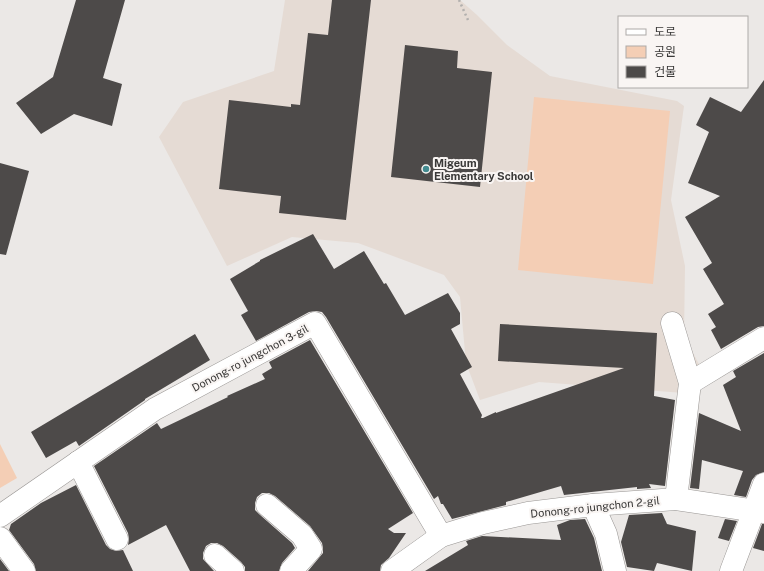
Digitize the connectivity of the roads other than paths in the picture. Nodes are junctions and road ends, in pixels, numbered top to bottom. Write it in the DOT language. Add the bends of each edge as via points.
graph roads {
  1 [pos="672,323"];
  2 [pos="764,338"];
  3 [pos="690,383"];
  4 [pos="78,462"];
  5 [pos="764,484"];
  6 [pos="676,499"];
  7 [pos="267,505"];
  8 [pos="593,505"];
  9 [pos="759,511"];
  10 [pos="0,516"];
  11 [pos="440,536"];
  12 [pos="0,538"];
  13 [pos="117,539"];
  14 [pos="215,555"];
  15 [pos="24,571"];
  16 [pos="233,571"];
  17 [pos="291,571"];
  18 [pos="392,571"];
  19 [pos="616,571"];
  20 [pos="731,571"];
  1 -- 3 [label="street"];
  2 -- 3 [label="street"];
  3 -- 6 [label="street"];
  4 -- 10 [label="street, Donong-ro jungchon 3-gil"];
  4 -- 11 [label="street, Donong-ro jungchon 3-gil" via="155,409 315,323"];
  4 -- 13 [label="street"];
  5 -- 9 [label="street"];
  6 -- 8 [label="street, Donong-ro jungchon 2-gil"];
  6 -- 9 [label="street, Donong-ro jungchon 2-gil"];
  7 -- 17 [label="street" via="302,535 311,549"];
  8 -- 11 [label="street, Donong-ro jungchon 2-gil" via="528,513"];
  8 -- 19 [label="street" via="606,534"];
  9 -- 20 [label="street"];
  11 -- 18 [label="street, Donong-ro jungchon 2-gil"];
  12 -- 15 [label="street"];
  14 -- 16 [label="street"];
}
